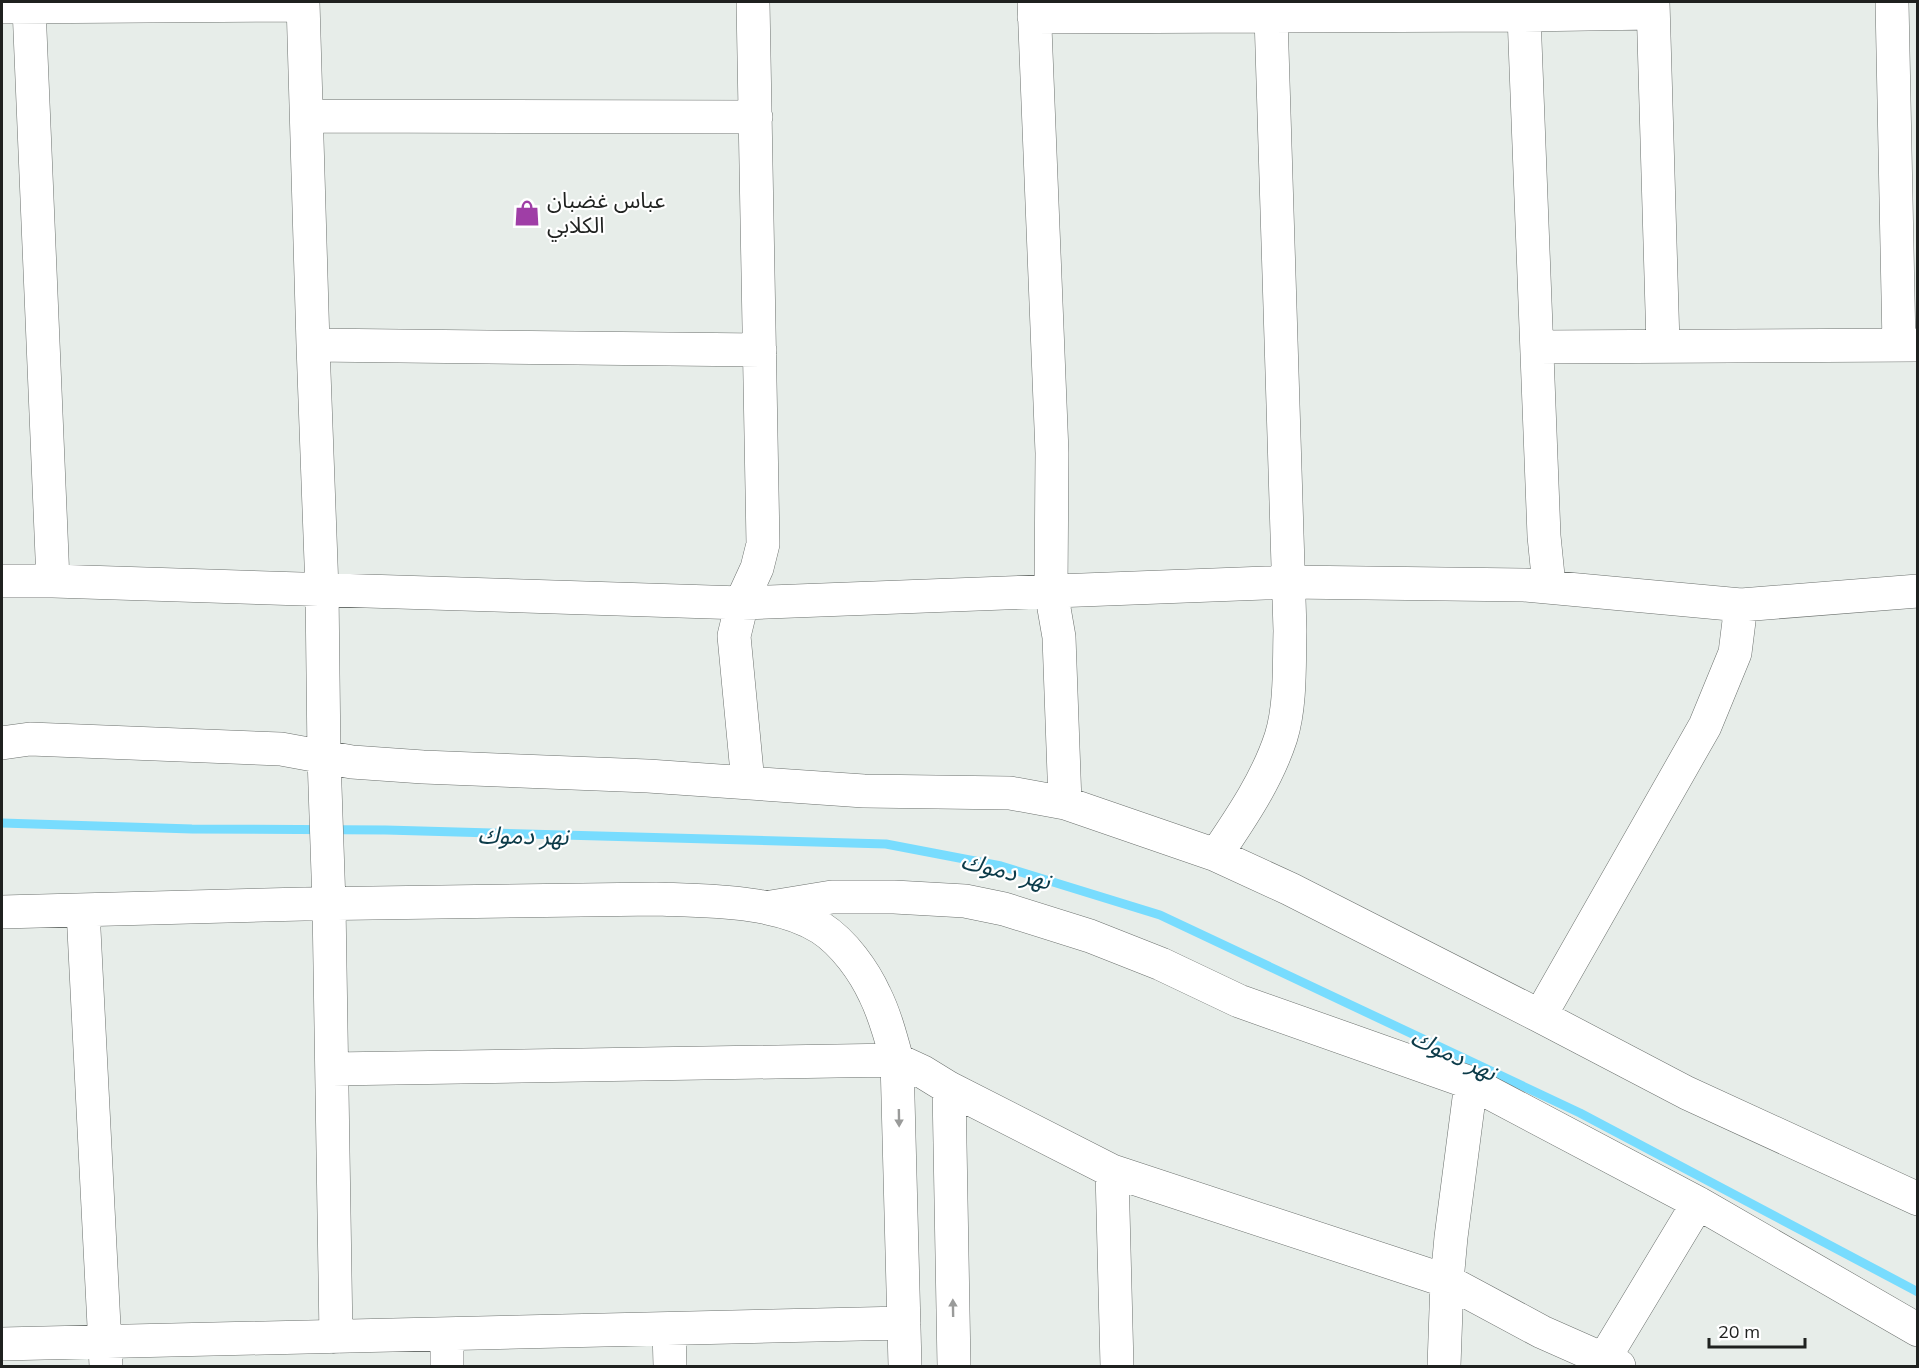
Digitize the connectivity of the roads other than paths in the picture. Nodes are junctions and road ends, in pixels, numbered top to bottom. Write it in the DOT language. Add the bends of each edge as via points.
graph roads {
  1 [pos="753,2"];
  2 [pos="1892,2"];
  3 [pos="303,3"];
  4 [pos="15,7"];
  5 [pos="1653,7"];
  6 [pos="1034,9"];
  7 [pos="1524,15"];
  8 [pos="1271,16"];
  9 [pos="307,116"];
  10 [pos="756,117"];
  11 [pos="313,345"];
  12 [pos="1663,345"];
  13 [pos="1908,345"];
  14 [pos="1537,347"];
  15 [pos="760,350"];
  16 [pos="2,581"];
  17 [pos="53,581"];
  18 [pos="1289,582"];
  19 [pos="1550,586"];
  20 [pos="322,590"];
  21 [pos="1051,591"];
  22 [pos="1917,591"];
  23 [pos="742,603"];
  24 [pos="1742,605"];
  25 [pos="2,743"];
  26 [pos="324,757"];
  27 [pos="748,783"];
  28 [pos="1065,803"];
  29 [pos="1216,855"];
  30 [pos="329,904"];
  31 [pos="767,908"];
  32 [pos="83,910"];
  33 [pos="2,912"];
  34 [pos="1540,1016"];
  35 [pos="897,1060"];
  36 [pos="332,1069"];
  37 [pos="1472,1083"];
  38 [pos="949,1088"];
  39 [pos="1112,1171"];
  40 [pos="1917,1199"];
  41 [pos="1698,1203"];
  42 [pos="1447,1281"];
  43 [pos="904,1323"];
  44 [pos="669,1329"];
  45 [pos="1917,1330"];
  46 [pos="447,1334"];
  47 [pos="336,1336"];
  48 [pos="2,1344"];
  49 [pos="105,1354"];
  50 [pos="1612,1363"];
  51 [pos="447,1366"];
  52 [pos="670,1366"];
  53 [pos="905,1366"];
  54 [pos="954,1366"];
  55 [pos="1117,1366"];
  56 [pos="1444,1366"];
  1 -- 10 [label="street"];
  2 -- 13 [label="street"];
  3 -- 4 [label="street"];
  3 -- 9 [label="street"];
  4 -- 17 [label="street"];
  5 -- 7 [label="street"];
  5 -- 12 [label="street"];
  6 -- 8 [label="street"];
  6 -- 21 [label="street" via="1052,453"];
  7 -- 8 [label="street"];
  7 -- 14 [label="street"];
  8 -- 18 [label="street"];
  9 -- 10 [label="street"];
  9 -- 11 [label="street"];
  10 -- 15 [label="street"];
  11 -- 15 [label="street"];
  11 -- 20 [label="street"];
  12 -- 13 [label="street"];
  12 -- 14 [label="street"];
  14 -- 19 [label="street" via="1544,536"];
  15 -- 23 [label="street" via="763,544 758,568"];
  16 -- 17 [label="street"];
  17 -- 20 [label="street"];
  18 -- 19 [label="street"];
  18 -- 21 [label="street"];
  18 -- 29 [label="street" via="1288,695 1281,736 1260,787"];
  19 -- 24 [label="street"];
  20 -- 23 [label="street"];
  20 -- 26 [label="street"];
  21 -- 23 [label="street"];
  21 -- 28 [label="street" via="1059,637"];
  22 -- 24 [label="street"];
  23 -- 27 [label="street" via="734,636"];
  24 -- 34 [label="street" via="1735,653 1705,726"];
  25 -- 26 [label="street" via="30,739 281,749"];
  26 -- 27 [label="street" via="423,767"];
  26 -- 30 [label="street"];
  27 -- 28 [label="street" via="864,791 1010,793"];
  28 -- 29 [label="street"];
  29 -- 34 [label="street"];
  30 -- 31 [label="street" via="656,899"];
  30 -- 32 [label="street"];
  30 -- 36 [label="street"];
  31 -- 35 [label="street" via="821,928 862,970 886,1021"];
  31 -- 37 [label="street" via="832,897 894,897 965,901 1004,909 1090,936 1239,1001"];
  32 -- 33 [label="street"];
  32 -- 49 [label="street"];
  34 -- 40 [label="street" via="1688,1093"];
  35 -- 36 [label="street"];
  35 -- 38 [label="street"];
  35 -- 43 [label="street, one-way"];
  36 -- 47 [label="street"];
  37 -- 41 [label="street"];
  37 -- 42 [label="street"];
  38 -- 39 [label="street"];
  54 -- 38 [label="street, one-way"];
  39 -- 42 [label="street"];
  39 -- 55 [label="street"];
  41 -- 45 [label="street"];
  41 -- 50 [label="street"];
  42 -- 50 [label="street" via="1542,1332"];
  42 -- 56 [label="street"];
  43 -- 44 [label="street"];
  43 -- 53 [label="street"];
  44 -- 46 [label="street"];
  44 -- 52 [label="street"];
  46 -- 47 [label="street"];
  46 -- 51 [label="street"];
  47 -- 49 [label="street"];
  48 -- 49 [label="street"];
}
